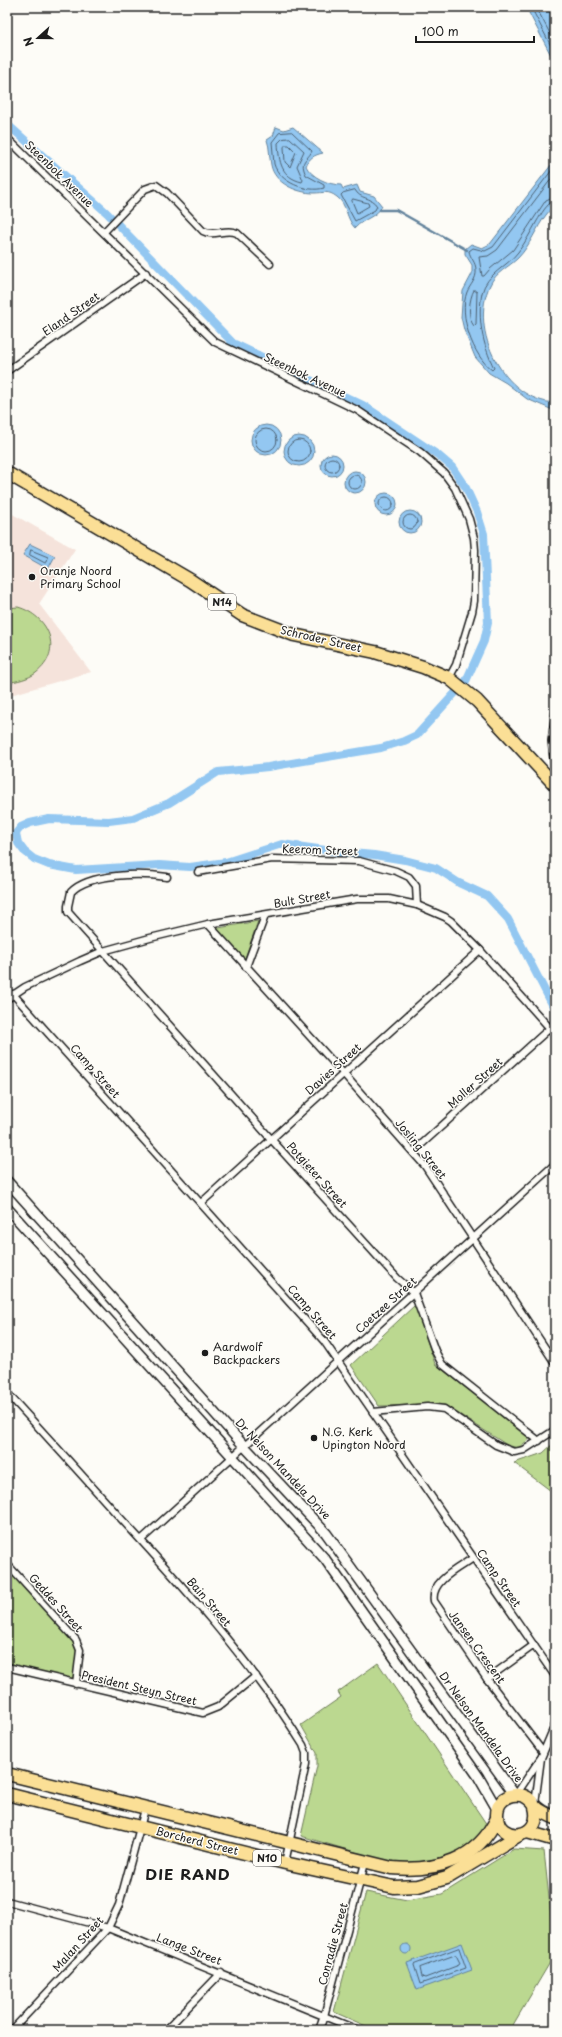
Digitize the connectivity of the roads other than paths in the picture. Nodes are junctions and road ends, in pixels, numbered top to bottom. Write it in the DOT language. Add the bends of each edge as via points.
graph roads {
  1 [pos="7,138"];
  2 [pos="104,232"];
  3 [pos="270,264"];
  4 [pos="146,273"];
  5 [pos="7,371"];
  6 [pos="7,473"];
  7 [pos="458,684"];
  8 [pos="555,785"];
  9 [pos="198,872"];
  10 [pos="167,877"];
  11 [pos="417,905"];
  12 [pos="265,916"];
  13 [pos="208,924"];
  14 [pos="480,950"];
  15 [pos="102,951"];
  16 [pos="246,967"];
  17 [pos="12,994"];
  18 [pos="7,999"];
  19 [pos="550,1028"];
  20 [pos="555,1034"];
  21 [pos="343,1073"];
  22 [pos="271,1139"];
  23 [pos="413,1152"];
  24 [pos="555,1164"];
  25 [pos="7,1181"];
  26 [pos="201,1203"];
  27 [pos="7,1208"];
  28 [pos="473,1239"];
  29 [pos="414,1293"];
  30 [pos="339,1361"];
  31 [pos="555,1363"];
  32 [pos="7,1393"];
  33 [pos="373,1412"];
  34 [pos="555,1430"];
  35 [pos="539,1441"];
  36 [pos="245,1447"];
  37 [pos="232,1458"];
  38 [pos="141,1540"];
  39 [pos="473,1558"];
  40 [pos="8,1567"];
  41 [pos="534,1645"];
  42 [pos="7,1667"];
  43 [pos="256,1676"];
  44 [pos="555,1676"];
  45 [pos="487,1678"];
  46 [pos="76,1684"];
  47 [pos="555,1725"];
  48 [pos="543,1752"];
  49 [pos="541,1758"];
  50 [pos="7,1774"];
  51 [pos="7,1794"];
  52 [pos="515,1795"];
  53 [pos="535,1807"];
  54 [pos="145,1809"];
  55 [pos="497,1814"];
  56 [pos="555,1818"];
  57 [pos="141,1827"];
  58 [pos="523,1834"];
  59 [pos="555,1840"];
  60 [pos="288,1844"];
  61 [pos="286,1863"];
  62 [pos="365,1863"];
  63 [pos="360,1880"];
  64 [pos="7,1901"];
  65 [pos="108,1928"];
  66 [pos="221,1973"];
  67 [pos="324,2016"];
  68 [pos="12,2030"];
  69 [pos="166,2030"];
  70 [pos="318,2030"];
  71 [pos="358,2030"];
  1 -- 2 [label="street, Steenbok Avenue"];
  2 -- 3 [label="street" via="145,189 156,185 167,192 203,231 237,233"];
  2 -- 4 [label="street, Steenbok Avenue"];
  4 -- 5 [label="street, Eland Street"];
  4 -- 7 [label="street, Steenbok Avenue" via="222,346 357,410 420,452 444,473 458,493 469,519 475,550 474,601 456,665"];
  6 -- 7 [label="highway, Schroder Street / N14" via="190,580 242,615 294,635 375,652 422,667"];
  7 -- 8 [label="highway, Schroder Street / N14"];
  9 -- 11 [label="street, Keerom Street" via="272,859 359,861 409,877 416,886"];
  10 -- 15 [label="street, Potgieter Street" via="142,875 95,880 71,892 68,901 69,913"];
  11 -- 12 [label="street, Bult Street" via="390,898 365,898"];
  11 -- 14 [label="street, Bult Street" via="445,917"];
  12 -- 13 [label="street, Bult Street"];
  12 -- 16 [label="street"];
  13 -- 15 [label="street, Bult Street"];
  13 -- 16 [label="street, Josling Street"];
  14 -- 19 [label="street, Bult Street"];
  14 -- 21 [label="street, Davies Street"];
  15 -- 17 [label="street, Bult Street"];
  15 -- 22 [label="street, Potgieter Street"];
  16 -- 21 [label="street, Josling Street"];
  17 -- 18 [label="street, Bult Street"];
  17 -- 26 [label="street, Camp Street"];
  19 -- 20 [label="street, Bult Street"];
  19 -- 23 [label="street, Moller Street"];
  21 -- 22 [label="street, Davies Street"];
  21 -- 23 [label="street, Josling Street"];
  22 -- 26 [label="street, Davies Street"];
  22 -- 29 [label="street, Potgieter Street" via="397,1278"];
  23 -- 28 [label="street, Josling Street"];
  24 -- 28 [label="street, Coetzee Street"];
  25 -- 36 [label="street, Dr Nelson Mandela Drive"];
  26 -- 30 [label="street, Camp Street" via="319,1334"];
  27 -- 37 [label="street"];
  28 -- 29 [label="street, Coetzee Street"];
  28 -- 31 [label="street, Josling Street"];
  29 -- 30 [label="street, Coetzee Street"];
  29 -- 35 [label="street, Potgieter Street" via="442,1364"];
  30 -- 33 [label="street, Camp Street"];
  30 -- 36 [label="street, Coetzee Street"];
  32 -- 38 [label="street, Bain Street"];
  33 -- 35 [label="street" via="442,1408 509,1451 524,1450"];
  33 -- 39 [label="street, Camp Street"];
  34 -- 35 [label="street"];
  36 -- 37 [label="street, Coetzee Street"];
  36 -- 52 [label="street, Dr Nelson Mandela Drive" via="341,1552"];
  37 -- 38 [label="street, Coetzee Street"];
  37 -- 55 [label="street" via="325,1559 346,1587 478,1776"];
  38 -- 43 [label="street, Bain Street"];
  39 -- 41 [label="street, Camp Street"];
  39 -- 45 [label="street, Jansen Crescent" via="438,1585 433,1597 438,1609"];
  40 -- 46 [label="street, Geddes Street" via="76,1640 80,1650"];
  41 -- 44 [label="street, Camp Street"];
  41 -- 45 [label="street"];
  42 -- 46 [label="street, President Steyn Street"];
  43 -- 46 [label="street, President Steyn Street" via="218,1707 203,1713"];
  43 -- 60 [label="street, Bain Street" via="306,1753 306,1770"];
  45 -- 48 [label="street, Jansen Crescent"];
  47 -- 48 [label="street"];
  48 -- 49 [label="street"];
  49 -- 52 [label="street"];
  49 -- 53 [label="street"];
  50 -- 54 [label="highway, Borcherd Street / N10"];
  51 -- 57 [label="highway, Borcherd Street / N10"];
  52 -- 53 [label="highway" via="528,1798"];
  52 -- 55 [label="highway, N10" via="502,1801"];
  53 -- 56 [label="highway"];
  53 -- 58 [label="highway, N10" via="537,1818 532,1828"];
  54 -- 57 [label="street, Malan Street"];
  54 -- 60 [label="highway, Borcherd Street / N10"];
  55 -- 58 [label="highway" via="499,1824 506,1832"];
  55 -- 62 [label="highway, Borcherd Street / N10" via="484,1840 447,1863 425,1869 404,1869"];
  57 -- 61 [label="highway, Borcherd Street / N10"];
  57 -- 65 [label="street, Malan Street" via="120,1905"];
  58 -- 59 [label="highway"];
  58 -- 63 [label="highway, Borcherd Street / N10" via="463,1870 430,1884 405,1887"];
  60 -- 61 [label="street, Bain Street"];
  60 -- 62 [label="highway, Borcherd Street / N10"];
  61 -- 63 [label="highway, Borcherd Street / N10"];
  62 -- 63 [label="street, Conradie Street"];
  63 -- 67 [label="street, Conradie Street"];
  64 -- 65 [label="street, Lange Street"];
  65 -- 66 [label="street, Lange Street"];
  65 -- 68 [label="street, Malan Street"];
  66 -- 67 [label="street, Lange Street"];
  66 -- 69 [label="street"];
  67 -- 70 [label="street, Conradie Street"];
  67 -- 71 [label="street, Lange Street"];
}
